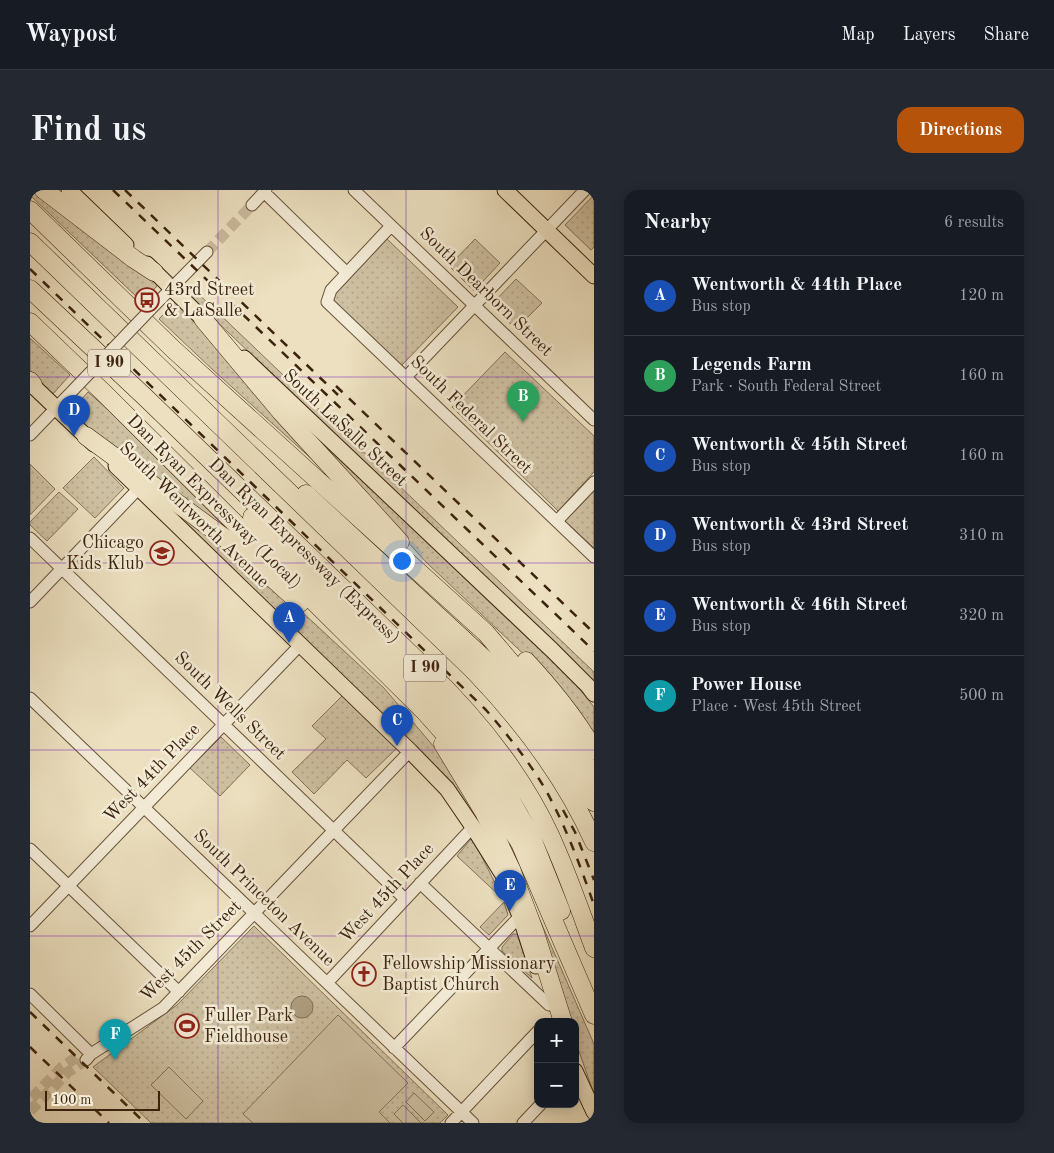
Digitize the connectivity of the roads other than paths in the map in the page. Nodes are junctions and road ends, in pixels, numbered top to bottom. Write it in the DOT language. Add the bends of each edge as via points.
graph roads {
  1 [pos="44,190"];
  2 [pos="70,190"];
  3 [pos="354,190"];
  4 [pos="505,190"];
  5 [pos="585,190"];
  6 [pos="265,191"];
  7 [pos="252,205"];
  8 [pos="30,210"];
  9 [pos="391,226"];
  10 [pos="547,230"];
  11 [pos="30,242"];
  12 [pos="207,252"];
  13 [pos="154,272"];
  14 [pos="347,273"];
  15 [pos="594,276"];
  16 [pos="172,289"];
  17 [pos="30,290"];
  18 [pos="474,306"];
  19 [pos="203,319"];
  20 [pos="30,322"];
  21 [pos="406,377"];
  22 [pos="173,380"];
  23 [pos="31,383"];
  24 [pos="56,408"];
  25 [pos="594,420"];
  26 [pos="30,435"];
  27 [pos="86,436"];
  28 [pos="187,438"];
  29 [pos="594,482"];
  30 [pos="139,488"];
  31 [pos="557,522"];
  32 [pos="30,538"];
  33 [pos="594,557"];
  34 [pos="62,569"];
  35 [pos="433,584"];
  36 [pos="30,602"];
  37 [pos="486,633"];
  38 [pos="300,645"];
  39 [pos="386,673"];
  40 [pos="594,694"];
  41 [pos="30,698"];
  42 [pos="424,711"];
  43 [pos="224,724"];
  44 [pos="594,750"];
  45 [pos="410,752"];
  46 [pos="594,779"];
  47 [pos="594,802"];
  48 [pos="144,807"];
  49 [pos="473,827"];
  50 [pos="334,830"];
  51 [pos="594,842"];
  52 [pos="30,849"];
  53 [pos="420,883"];
  54 [pos="68,886"];
  55 [pos="405,899"];
  56 [pos="254,913"];
  57 [pos="520,916"];
  58 [pos="30,926"];
  59 [pos="594,948"];
  60 [pos="488,949"];
  61 [pos="571,963"];
  62 [pos="327,983"];
  63 [pos="179,992"];
  64 [pos="30,994"];
  65 [pos="549,1005"];
  66 [pos="594,1015"];
  67 [pos="554,1018"];
  68 [pos="555,1018"];
  69 [pos="534,1035"];
  70 [pos="394,1048"];
  71 [pos="579,1080"];
  72 [pos="537,1108"];
  73 [pos="461,1112"];
  74 [pos="594,1112"];
  75 [pos="451,1123"];
  76 [pos="473,1123"];
  77 [pos="523,1123"];
  1 -- 13 [label="highway"];
  2 -- 13 [label="main road, South LaSalle Street"];
  3 -- 9 [label="street, South Dearborn Street"];
  4 -- 10 [label="main road"];
  5 -- 10 [label="street"];
  6 -- 7 [label="street"];
  6 -- 14 [label="street"];
  8 -- 35 [label="highway" via="173,349"];
  9 -- 14 [label="street"];
  9 -- 18 [label="street, South Dearborn Street"];
  10 -- 15 [label="main road"];
  10 -- 18 [label="street"];
  11 -- 22 [label="highway, Dan Ryan Expressway (Express) / I 90"];
  12 -- 16 [label="street"];
  13 -- 16 [label="main road, South LaSalle Street"];
  14 -- 21 [label="street, South Federal Street" via="330,290 329,304"];
  16 -- 19 [label="main road, South LaSalle Street"];
  16 -- 24 [label="street, bridge"];
  17 -- 28 [label="highway, Dan Ryan Expressway (Express) / I 90"];
  18 -- 21 [label="street"];
  18 -- 25 [label="street, South Dearborn Street"];
  19 -- 35 [label="highway" via="281,412 415,558"];
  19 -- 40 [label="main road, South LaSalle Street" via="552,650"];
  20 -- 39 [label="highway, Dan Ryan Expressway (Local) / I 90"];
  21 -- 31 [label="street, South Federal Street"];
  22 -- 47 [label="highway" via="210,405 503,676 554,738"];
  22 -- 51 [label="highway, Dan Ryan Expressway (Express) / I 90" via="504,701 555,770"];
  23 -- 24 [label="main road, South Wentworth Avenue"];
  24 -- 26 [label="street"];
  24 -- 27 [label="main road, South Wentworth Avenue"];
  27 -- 30 [label="main road, South Wentworth Avenue"];
  27 -- 39 [label="highway" via="252,560 354,653"];
  28 -- 59 [label="highway, Dan Ryan Expressway (Express) / I 90" via="453,695 483,730 508,762 549,834"];
  28 -- 61 [label="highway" via="217,480 446,714 487,761 531,836 570,934"];
  29 -- 31 [label="street"];
  30 -- 34 [label="street"];
  30 -- 38 [label="main road, South Wentworth Avenue"];
  31 -- 33 [label="street, South Federal Street"];
  32 -- 34 [label="street, South Wells Street"];
  34 -- 36 [label="street"];
  34 -- 43 [label="street, South Wells Street"];
  35 -- 37 [label="highway"];
  37 -- 44 [label="highway" via="517,652 554,691"];
  37 -- 46 [label="highway" via="554,713"];
  38 -- 43 [label="street, West 44th Place"];
  38 -- 45 [label="main road, South Wentworth Avenue"];
  39 -- 42 [label="highway, Dan Ryan Expressway (Local) / I 90"];
  41 -- 48 [label="street, South Princeton Avenue"];
  42 -- 61 [label="highway, Dan Ryan Expressway (Local) / I 90" via="477,774 520,843"];
  42 -- 68 [label="highway" via="484,812 511,868 535,933"];
  43 -- 48 [label="street, West 44th Place"];
  43 -- 50 [label="street, South Wells Street"];
  45 -- 49 [label="main road, South Wentworth Avenue" via="447,790"];
  45 -- 50 [label="street, West 45th Street"];
  48 -- 54 [label="street, West 44th Place"];
  48 -- 56 [label="street, South Princeton Avenue"];
  49 -- 53 [label="street, West 45th Place"];
  49 -- 57 [label="main road, South Wentworth Avenue" via="503,875"];
  50 -- 55 [label="street, South Wells Street"];
  50 -- 56 [label="street, West 45th Street"];
  52 -- 54 [label="street"];
  53 -- 55 [label="street, West 45th Place"];
  53 -- 60 [label="street"];
  54 -- 58 [label="street, West 44th Place"];
  54 -- 63 [label="street"];
  55 -- 62 [label="street, West 45th Place"];
  56 -- 62 [label="street, South Princeton Avenue"];
  56 -- 63 [label="street, West 45th Street"];
  57 -- 60 [label="street"];
  57 -- 65 [label="main road, South Wentworth Avenue"];
  60 -- 65 [label="street"];
  60 -- 70 [label="street"];
  61 -- 66 [label="highway, Dan Ryan Expressway (Local) / I 90"];
  62 -- 70 [label="street, South Princeton Avenue"];
  63 -- 64 [label="street, West 45th Street" via="163,1008 86,1056"];
  65 -- 67 [label="main road, South Wentworth Avenue"];
  69 -- 73 [label="street"];
  70 -- 73 [label="street, South Princeton Avenue"];
  71 -- 74 [label="main road"];
  72 -- 77 [label="street"];
  73 -- 75 [label="street"];
  73 -- 76 [label="street, South Princeton Avenue"];
}
